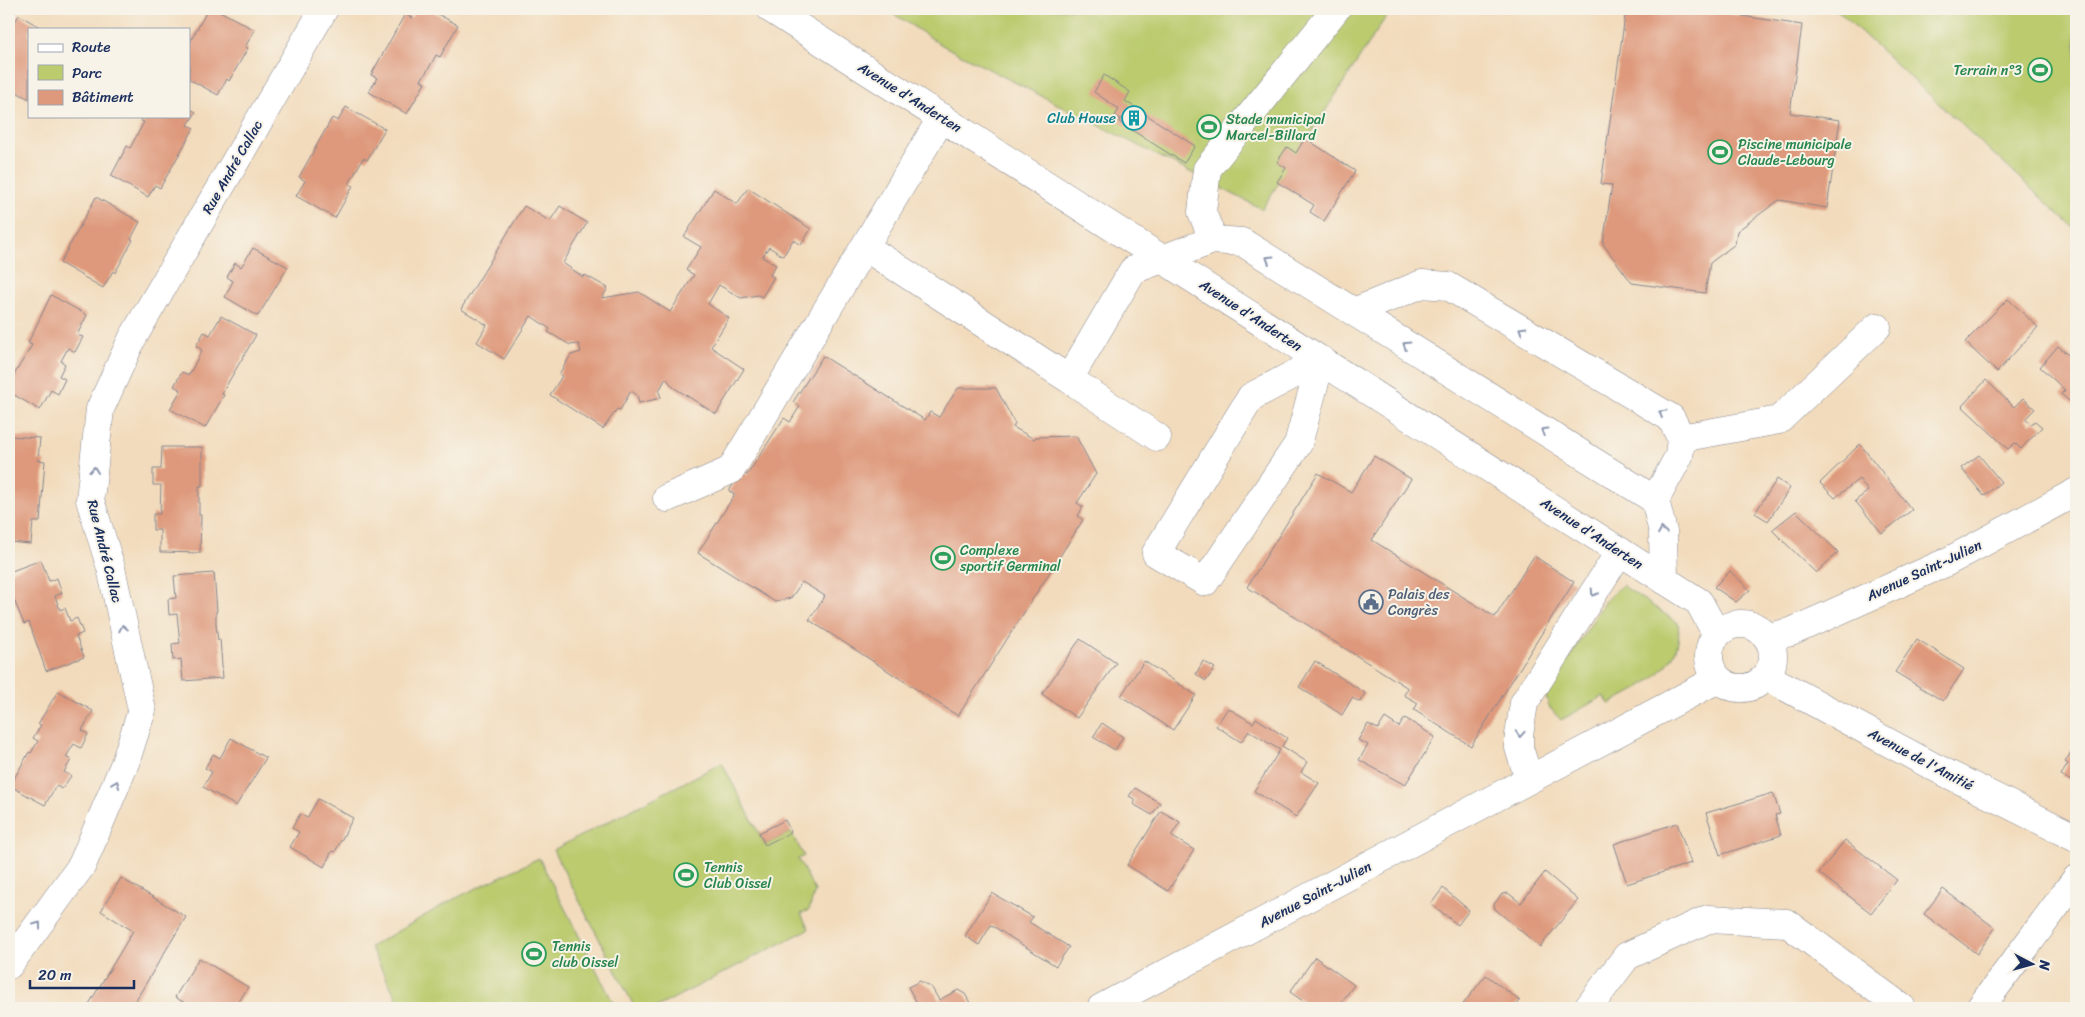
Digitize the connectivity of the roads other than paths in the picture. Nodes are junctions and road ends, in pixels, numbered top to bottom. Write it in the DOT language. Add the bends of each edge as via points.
graph roads {
  1 [pos="324,9"];
  2 [pos="771,9"];
  3 [pos="1336,9"];
  4 [pos="942,117"];
  5 [pos="1213,240"];
  6 [pos="865,247"];
  7 [pos="1162,258"];
  8 [pos="1354,312"];
  9 [pos="1877,327"];
  10 [pos="1321,360"];
  11 [pos="1070,379"];
  12 [pos="1157,437"];
  13 [pos="1681,438"];
  14 [pos="2076,492"];
  15 [pos="667,498"];
  16 [pos="1655,500"];
  17 [pos="1620,551"];
  18 [pos="1664,580"];
  19 [pos="1717,635"];
  20 [pos="1768,637"];
  21 [pos="1767,677"];
  22 [pos="1718,679"];
  23 [pos="1529,779"];
  24 [pos="2076,838"];
  25 [pos="2076,879"];
  26 [pos="9,964"];
  27 [pos="1101,1008"];
  28 [pos="1588,1008"];
  29 [pos="1902,1008"];
  30 [pos="1980,1008"];
  26 -- 1 [label="street, Rue André Callac, one-way" via="82,865 125,763 142,710 110,568 90,500 100,409 132,339"];
  2 -- 4 [label="street, Avenue d'Anderten"];
  3 -- 5 [label="street" via="1207,169 1202,212"];
  4 -- 6 [label="street"];
  4 -- 7 [label="street, Avenue d'Anderten"];
  5 -- 7 [label="street"];
  8 -- 5 [label="street, one-way" via="1242,242"];
  6 -- 11 [label="street"];
  6 -- 15 [label="street" via="731,470"];
  7 -- 10 [label="street, Avenue d'Anderten"];
  7 -- 11 [label="street" via="1132,270"];
  13 -- 8 [label="street, one-way" via="1671,418 1448,286 1422,284"];
  16 -- 8 [label="street, one-way"];
  9 -- 13 [label="street" via="1779,420"];
  10 -- 10 [label="street" via="1251,397 1156,553 1205,582 1298,444"];
  10 -- 17 [label="street, Avenue d'Anderten"];
  11 -- 12 [label="street"];
  13 -- 16 [label="street" via="1679,456"];
  14 -- 20 [label="street, Avenue Saint-Julien" via="1947,562 1791,632"];
  18 -- 16 [label="street, one-way" via="1663,532"];
  17 -- 18 [label="street, Avenue d'Anderten"];
  17 -- 23 [label="street, one-way" via="1524,703 1519,748"];
  18 -- 19 [label="street, Avenue d'Anderten" via="1699,602"];
  19 -- 20 [label="street" via="1724,628 1743,623 1761,630"];
  19 -- 22 [label="street" via="1709,652 1709,662"];
  20 -- 21 [label="street" via="1774,657"];
  21 -- 22 [label="street" via="1748,688 1737,689"];
  21 -- 24 [label="street, Avenue de l'Amitié" via="1934,767"];
  22 -- 23 [label="street, Avenue Saint-Julien"];
  23 -- 27 [label="street, Avenue Saint-Julien"];
  25 -- 30 [label="street"];
  28 -- 29 [label="street" via="1627,956 1708,918 1787,923"];
}
